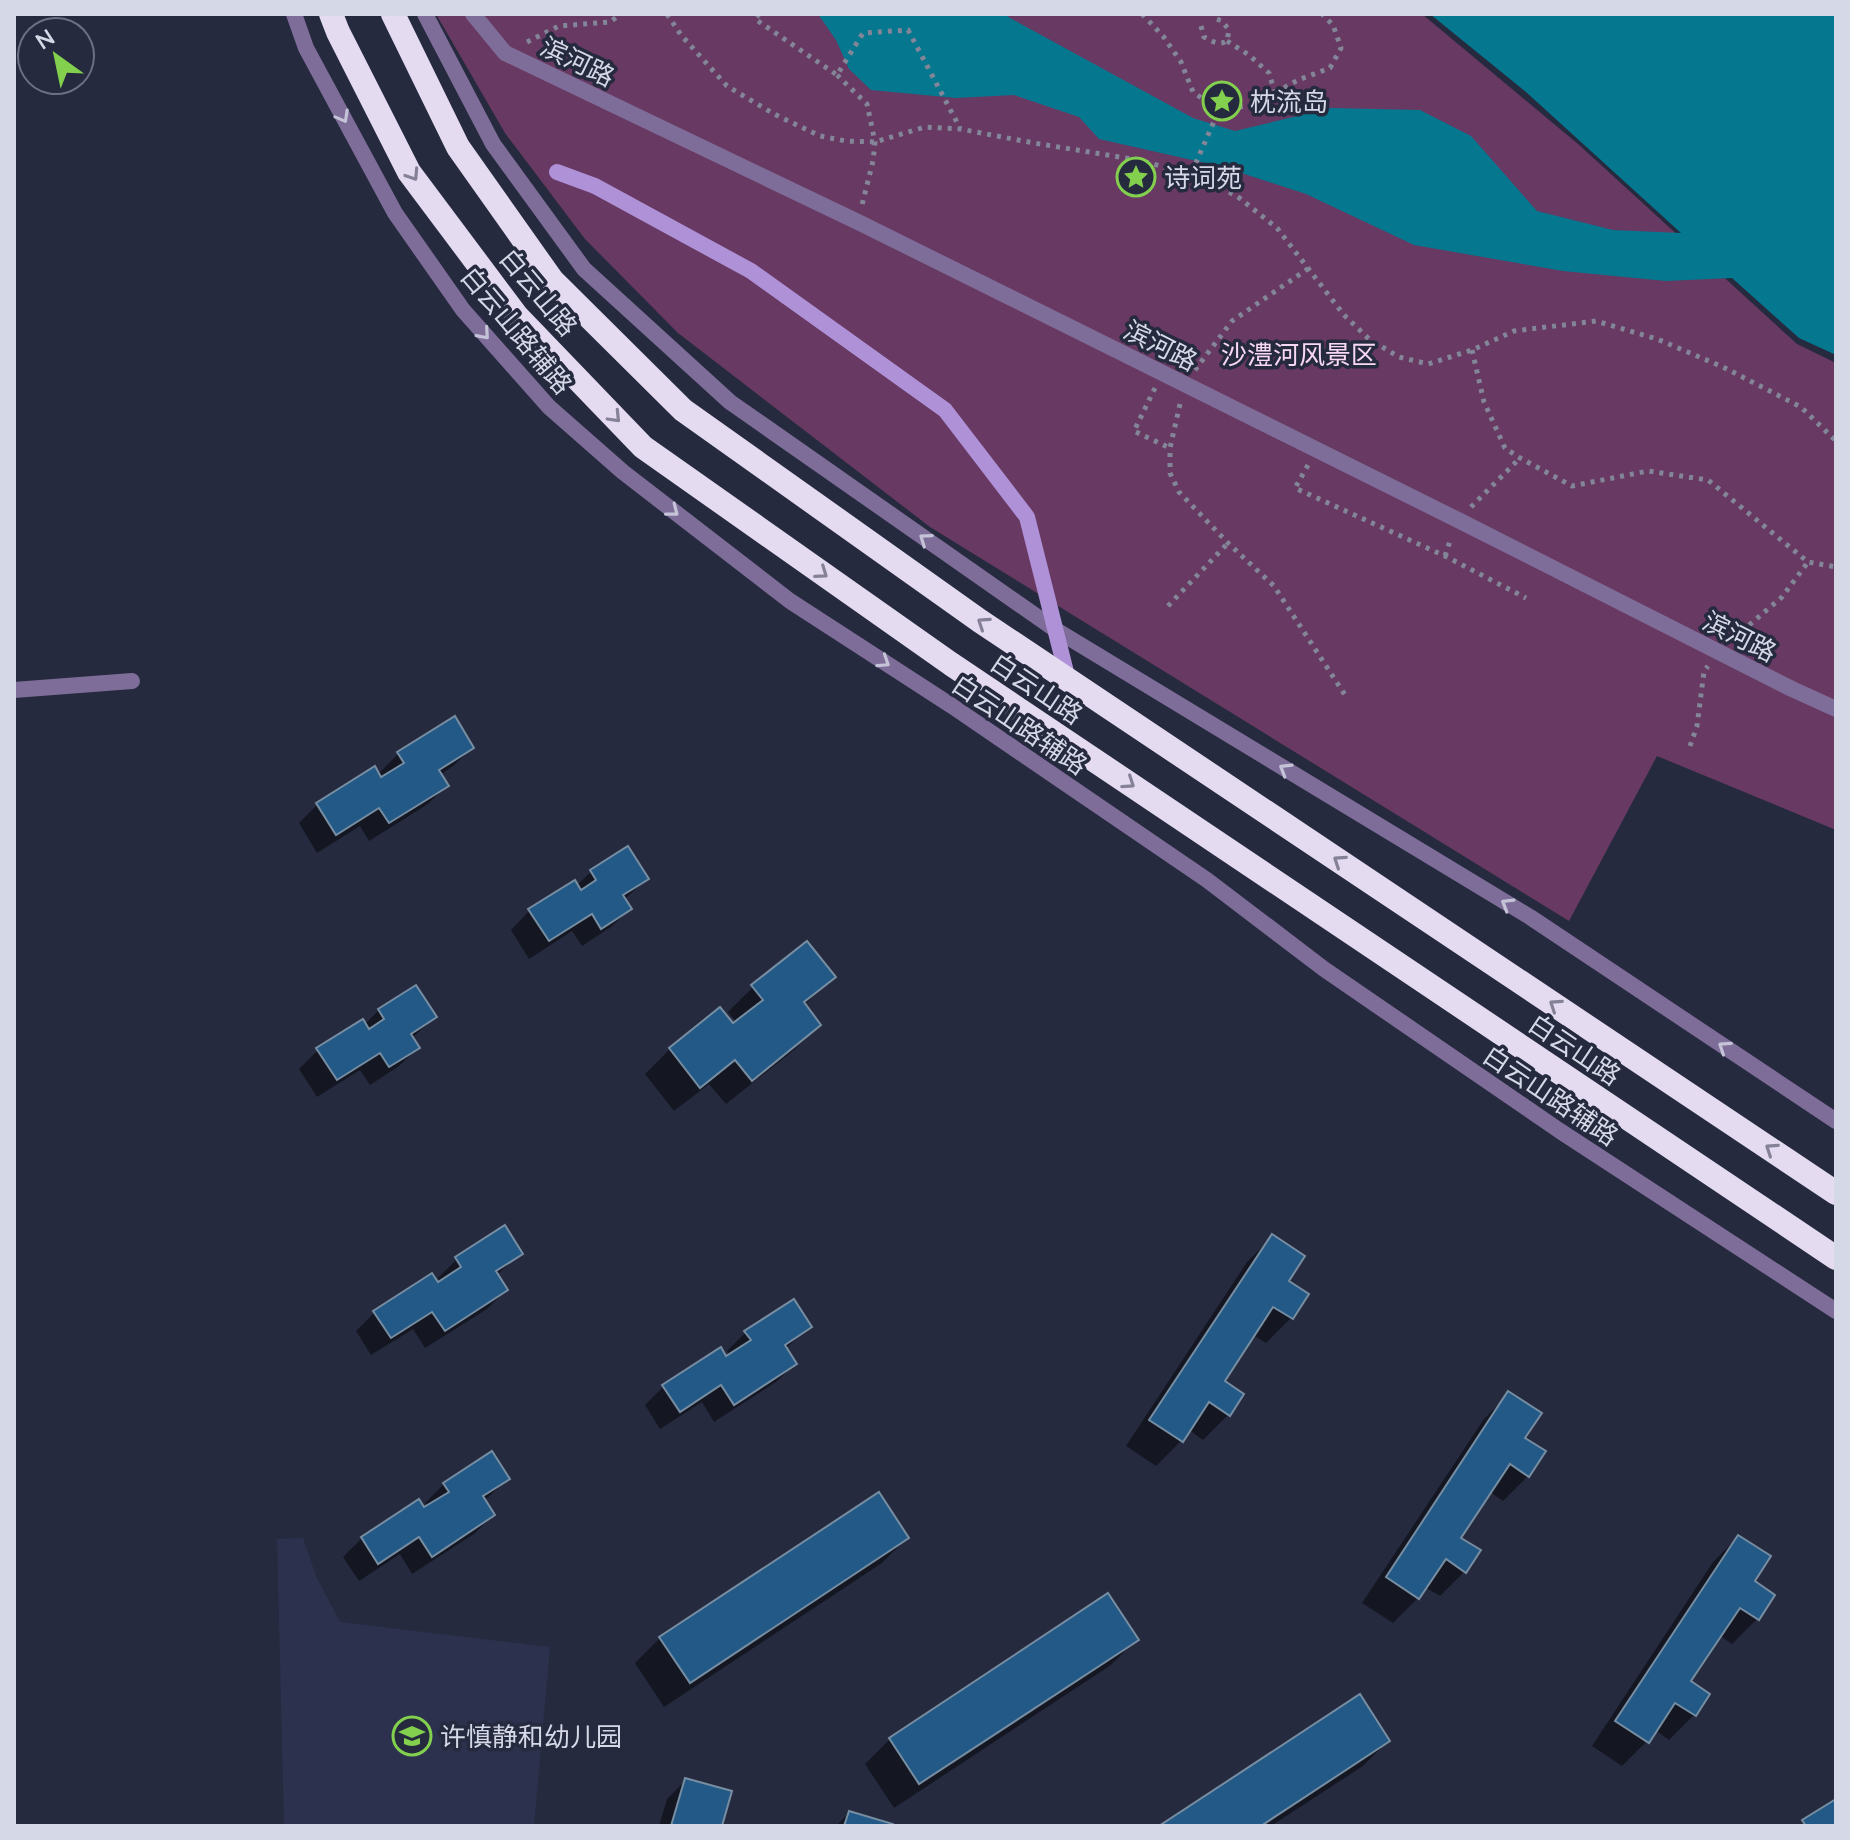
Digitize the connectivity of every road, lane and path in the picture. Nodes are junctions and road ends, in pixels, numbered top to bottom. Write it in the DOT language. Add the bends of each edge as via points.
graph roads {
  1 [pos="294,14"];
  2 [pos="393,14"];
  3 [pos="425,14"];
  4 [pos="473,14"];
  5 [pos="621,14"];
  6 [pos="667,14"];
  7 [pos="759,14"];
  8 [pos="1142,14"];
  9 [pos="1322,14"];
  10 [pos="1214,18"];
  11 [pos="334,23"];
  12 [pos="1201,26"];
  13 [pos="1227,41"];
  14 [pos="505,53"];
  15 [pos="837,75"];
  16 [pos="1275,93"];
  17 [pos="1219,110"];
  18 [pos="960,129"];
  19 [pos="875,142"];
  20 [pos="557,172"];
  21 [pos="1191,174"];
  22 [pos="858,222"];
  23 [pos="1309,268"];
  24 [pos="1472,350"];
  25 [pos="1163,373"];
  26 [pos="1184,384"];
  27 [pos="1836,441"];
  28 [pos="1170,448"];
  29 [pos="1315,450"];
  30 [pos="1228,543"];
  31 [pos="1836,567"];
  32 [pos="1526,598"];
  33 [pos="1168,606"];
  34 [pos="1056,630"];
  35 [pos="1068,680"];
  36 [pos="132,681"];
  37 [pos="14,690"];
  38 [pos="1345,695"];
  39 [pos="1836,709"];
  40 [pos="1836,1121"];
  41 [pos="1836,1193"];
  42 [pos="1836,1258"];
  43 [pos="1836,1311"];
  1 -- 43 [label="street, 白云山路辅路, one-way" via="306,48 395,213 463,310 549,407 623,472 790,601 1207,880 1324,969 1560,1131"];
  35 -- 2 [label="highway, 白云山路, one-way" via="683,410 552,280 458,147"];
  34 -- 3 [label="street, one-way" via="730,402 584,269 493,144"];
  4 -- 14 [label="street, 滨河路"];
  5 -- 14 [label="path" via="610,22 559,26"];
  6 -- 19 [label="path" via="727,86 820,136"];
  7 -- 15 [label="path" via="755,19"];
  8 -- 17 [label="path" via="1181,62 1193,92"];
  9 -- 16 [label="path" via="1333,25 1341,48 1330,68"];
  10 -- 13 [label="path" via="1229,30"];
  11 -- 42 [label="highway, 白云山路, one-way" via="409,172 516,315 643,447 963,672"];
  12 -- 13 [label="path" via="1204,37"];
  13 -- 16 [label="path" via="1269,73"];
  14 -- 22 [label="street, 滨河路"];
  15 -- 18 [label="path" via="863,33 908,30"];
  15 -- 19 [label="path" via="867,104"];
  16 -- 17 [label="path" via="1253,105"];
  17 -- 21 [label="path"];
  18 -- 19 [label="path" via="925,127"];
  18 -- 21 [label="path"];
  19 -- 22 [label="path"];
  20 -- 34 [label="street" via="595,186 751,271 945,410 1027,517"];
  21 -- 23 [label="path" via="1237,196 1277,228"];
  22 -- 25 [label="street, 滨河路"];
  23 -- 24 [label="path" via="1344,315 1399,357 1428,364"];
  23 -- 26 [label="path" via="1232,321"];
  24 -- 27 [label="path" via="1514,331 1596,321 1723,367 1801,407"];
  24 -- 31 [label="path" via="1484,402 1505,448 1520,458 1572,486 1648,471 1708,480 1808,562"];
  25 -- 26 [label="street, 滨河路"];
  25 -- 28 [label="path" via="1134,431"];
  26 -- 28 [label="path"];
  26 -- 29 [label="street, 滨河路"];
  28 -- 30 [label="path" via="1170,473 1179,492"];
  29 -- 32 [label="path" via="1295,488"];
  29 -- 39 [label="street, 滨河路"];
  30 -- 33 [label="path"];
  30 -- 38 [label="path" via="1274,586"];
  34 -- 35 [label="street"];
  40 -- 34 [label="street, one-way" via="1530,917"];
  41 -- 35 [label="highway, 白云山路, one-way"];
  36 -- 37 [label="street"];
}
